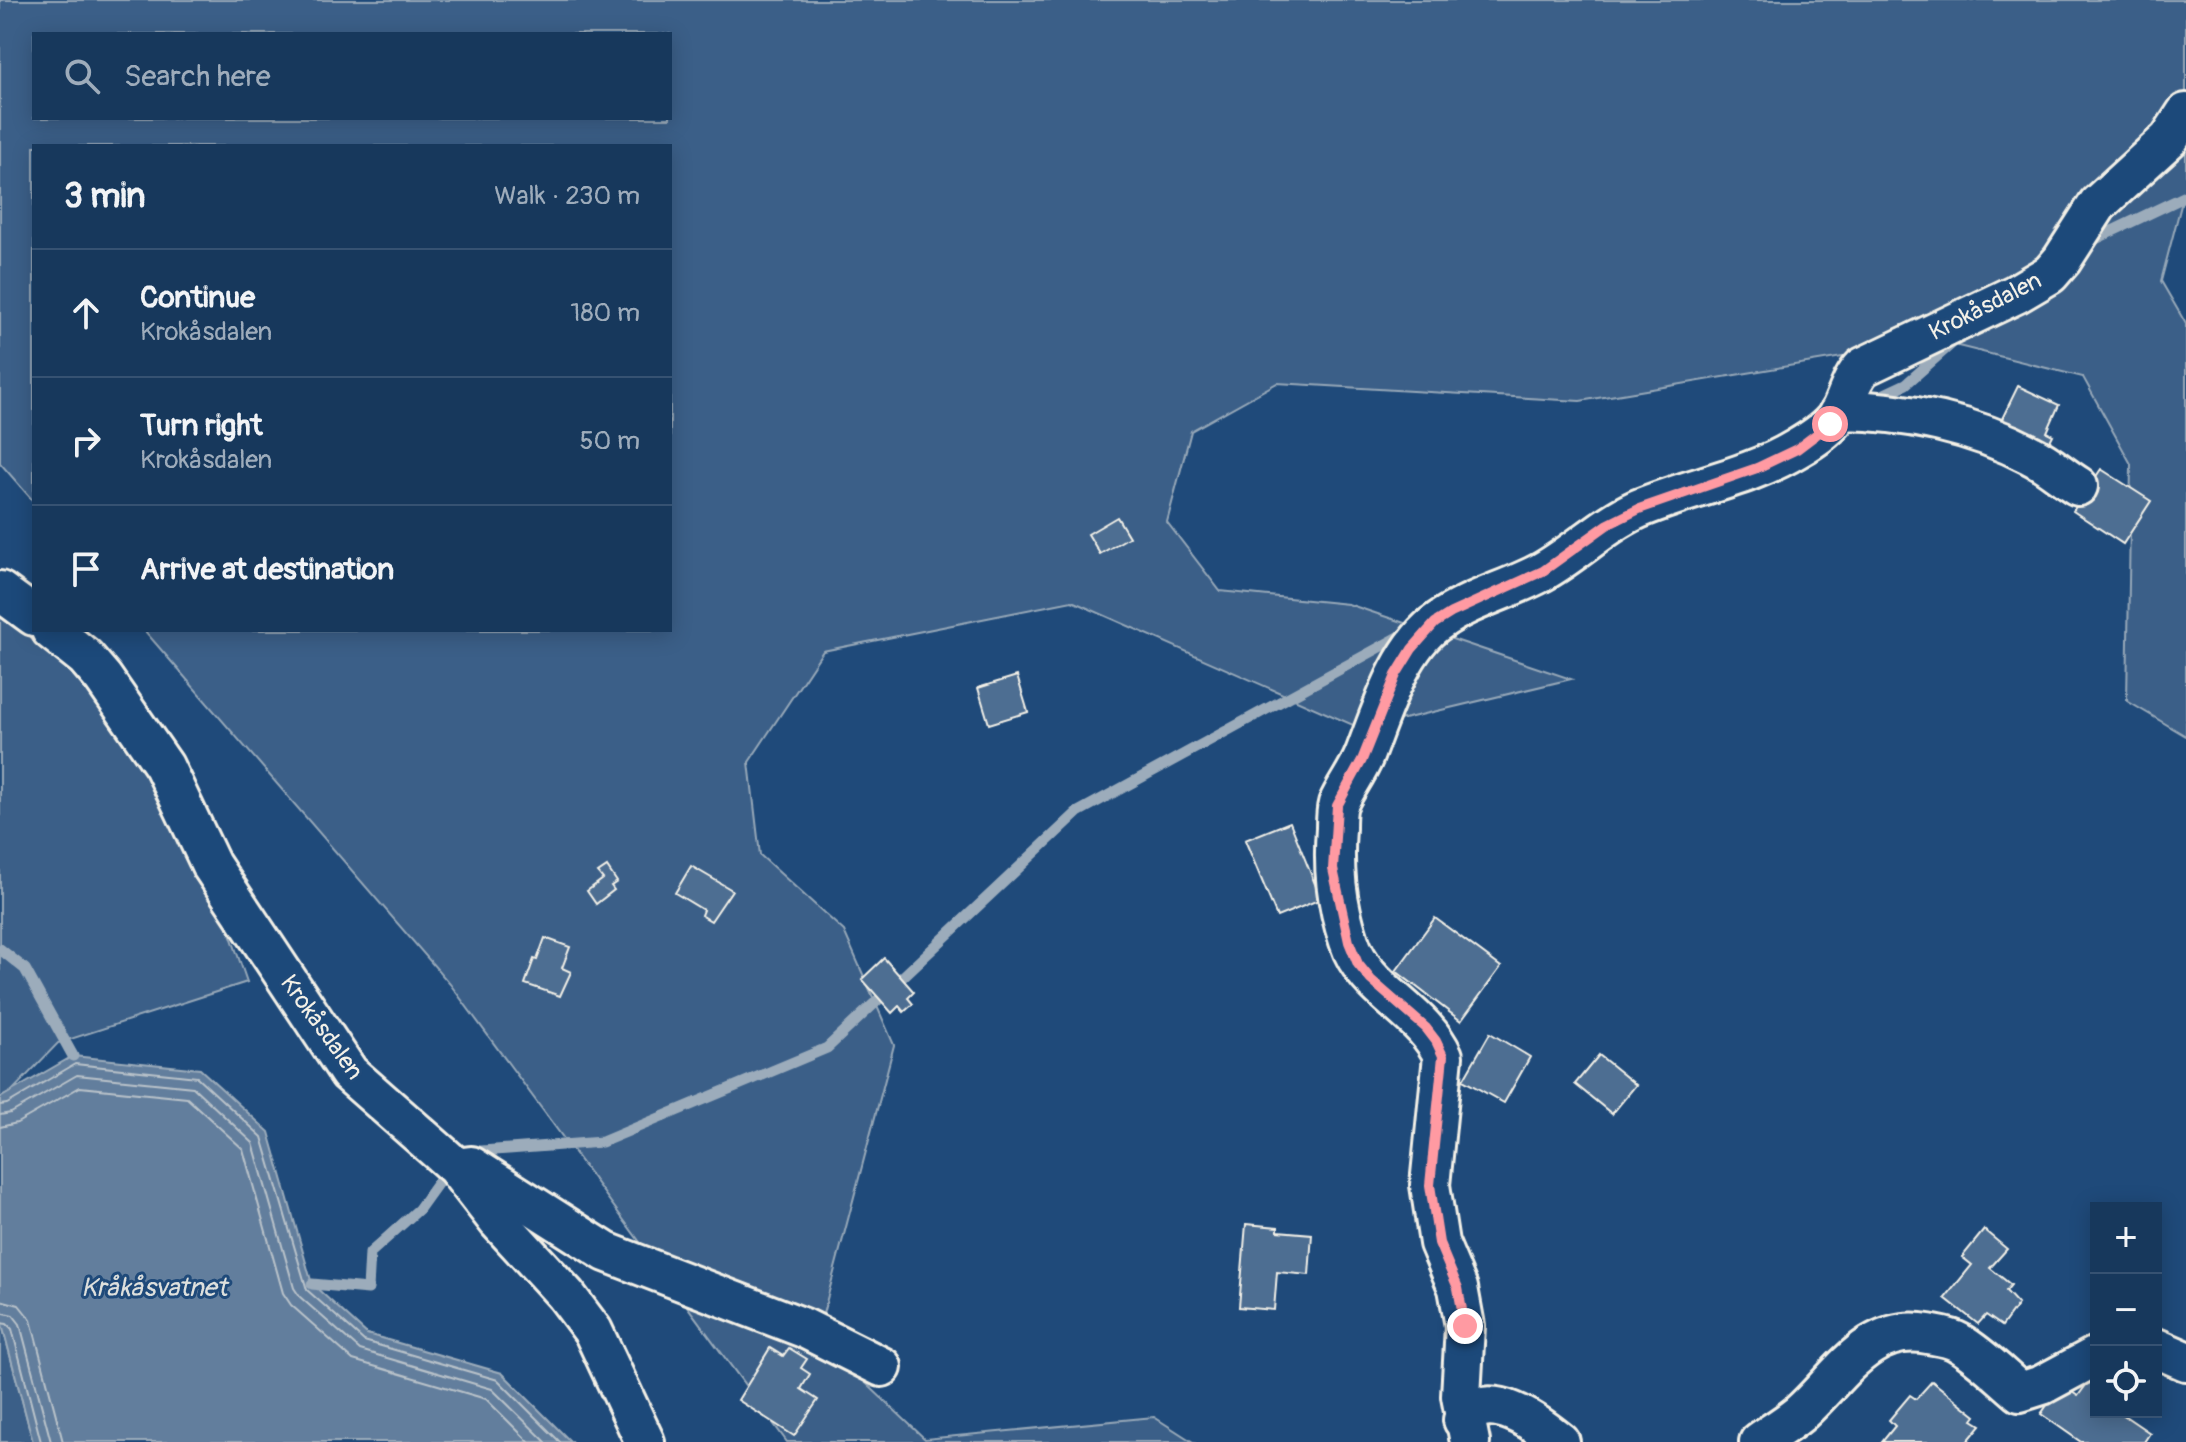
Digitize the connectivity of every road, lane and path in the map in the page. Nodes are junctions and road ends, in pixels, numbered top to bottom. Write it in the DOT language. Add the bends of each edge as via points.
graph roads {
  1 [pos="2186,113"];
  2 [pos="1838,414"];
  3 [pos="2078,486"];
  4 [pos="0,591"];
  5 [pos="32,615"];
  6 [pos="54,632"];
  7 [pos="456,1167"];
  8 [pos="2162,1351"];
  9 [pos="2090,1359"];
  10 [pos="2186,1361"];
  11 [pos="882,1367"];
  12 [pos="1467,1431"];
  13 [pos="645,1442"];
  14 [pos="1560,1442"];
  15 [pos="1759,1442"];
  1 -- 2 [label="street, Krokåsdalen" via="2169,139 2098,204 2050,274 1863,367"];
  2 -- 3 [label="street" via="1886,411 1988,436 2034,455"];
  2 -- 12 [label="street, Krokåsdalen" via="1797,449 1639,509 1543,571 1435,623 1396,675 1337,806 1333,869 1358,964 1426,1028 1443,1056 1430,1185 1439,1243 1458,1288 1465,1326 1461,1396"];
  4 -- 5 [label="street"];
  6 -- 7 [label="street, Krokåsdalen" via="85,657 164,766 211,865 349,1073"];
  7 -- 11 [label="street" via="471,1166 606,1252 804,1328"];
  7 -- 13 [label="street, Krokåsdalen" via="593,1331"];
  8 -- 10 [label="street"];
  9 -- 15 [label="street" via="2020,1392 1954,1340 1915,1332 1895,1334 1856,1355 1799,1414"];
  12 -- 14 [label="street, Krokåsdalen" via="1470,1413 1502,1407"];
}
